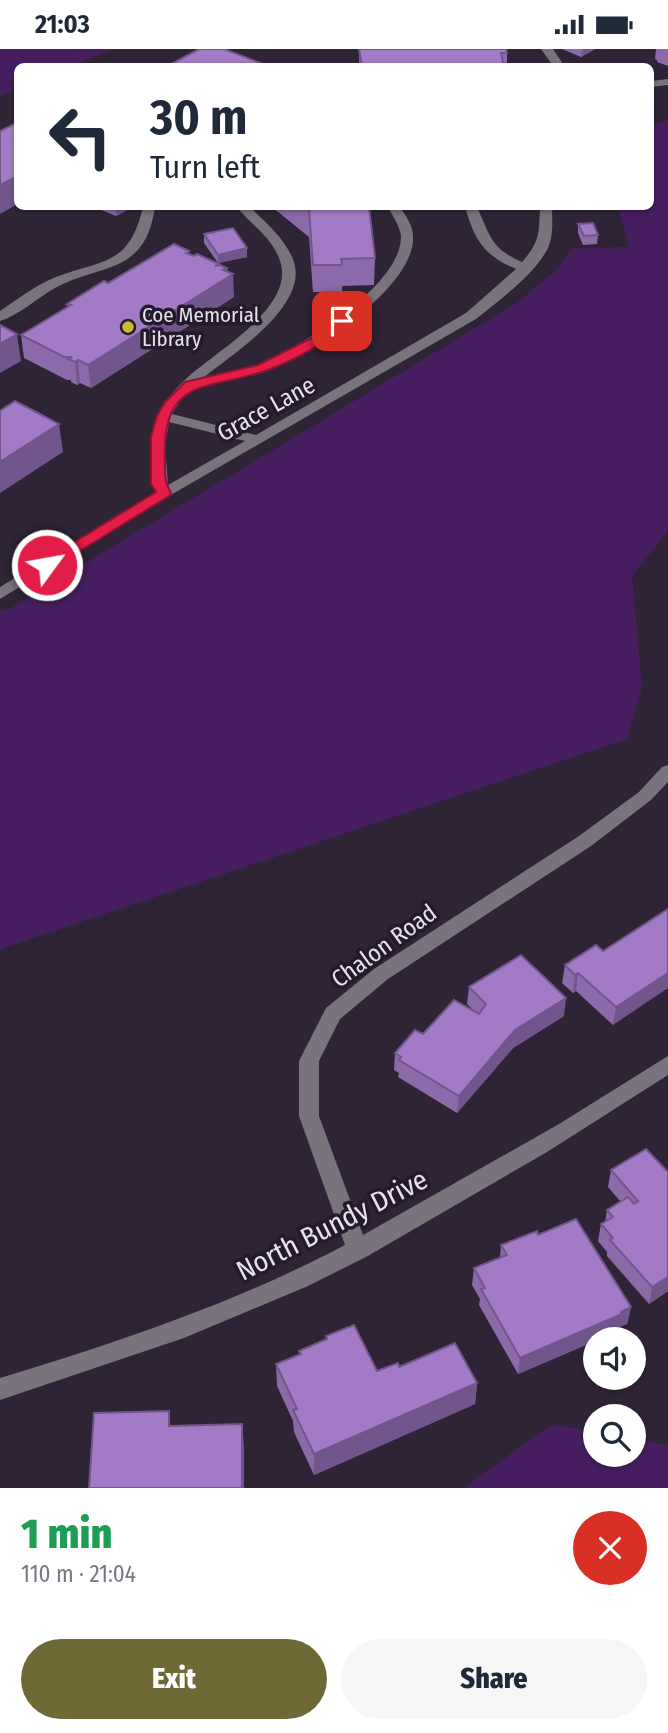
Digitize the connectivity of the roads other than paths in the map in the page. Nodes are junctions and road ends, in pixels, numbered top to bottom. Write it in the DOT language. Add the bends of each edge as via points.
graph roads {
  1 [pos="148,210"];
  2 [pos="246,210"];
  3 [pos="395,210"];
  4 [pos="472,210"];
  5 [pos="546,210"];
  6 [pos="524,268"];
  7 [pos="0,317"];
  8 [pos="189,385"];
  9 [pos="164,416"];
  10 [pos="258,440"];
  11 [pos="164,493"];
  12 [pos="0,594"];
  13 [pos="668,771"];
  14 [pos="668,1064"];
  15 [pos="358,1250"];
  16 [pos="0,1389"];
  1 -- 7 [label="street" via="140,240 130,252 90,273 47,287"];
  2 -- 8 [label="street" via="283,251 289,270 287,292 271,314"];
  3 -- 8 [label="street" via="407,235 406,250 382,287 322,337 262,368"];
  4 -- 6 [label="street" via="486,243 498,257"];
  5 -- 6 [label="street, Grace Lane" via="541,249"];
  6 -- 10 [label="street, Grace Lane" via="471,316"];
  8 -- 9 [label="street"];
  9 -- 10 [label="street"];
  9 -- 11 [label="street" via="158,484"];
  10 -- 11 [label="street, Grace Lane"];
  11 -- 12 [label="street, Grace Lane"];
  13 -- 15 [label="street, Chalon Road" via="645,796 585,841 380,974 333,1014 309,1061 309,1116"];
  14 -- 15 [label="street, North Bundy Drive" via="519,1158"];
  15 -- 16 [label="street, North Bundy Drive" via="245,1304"];
}
